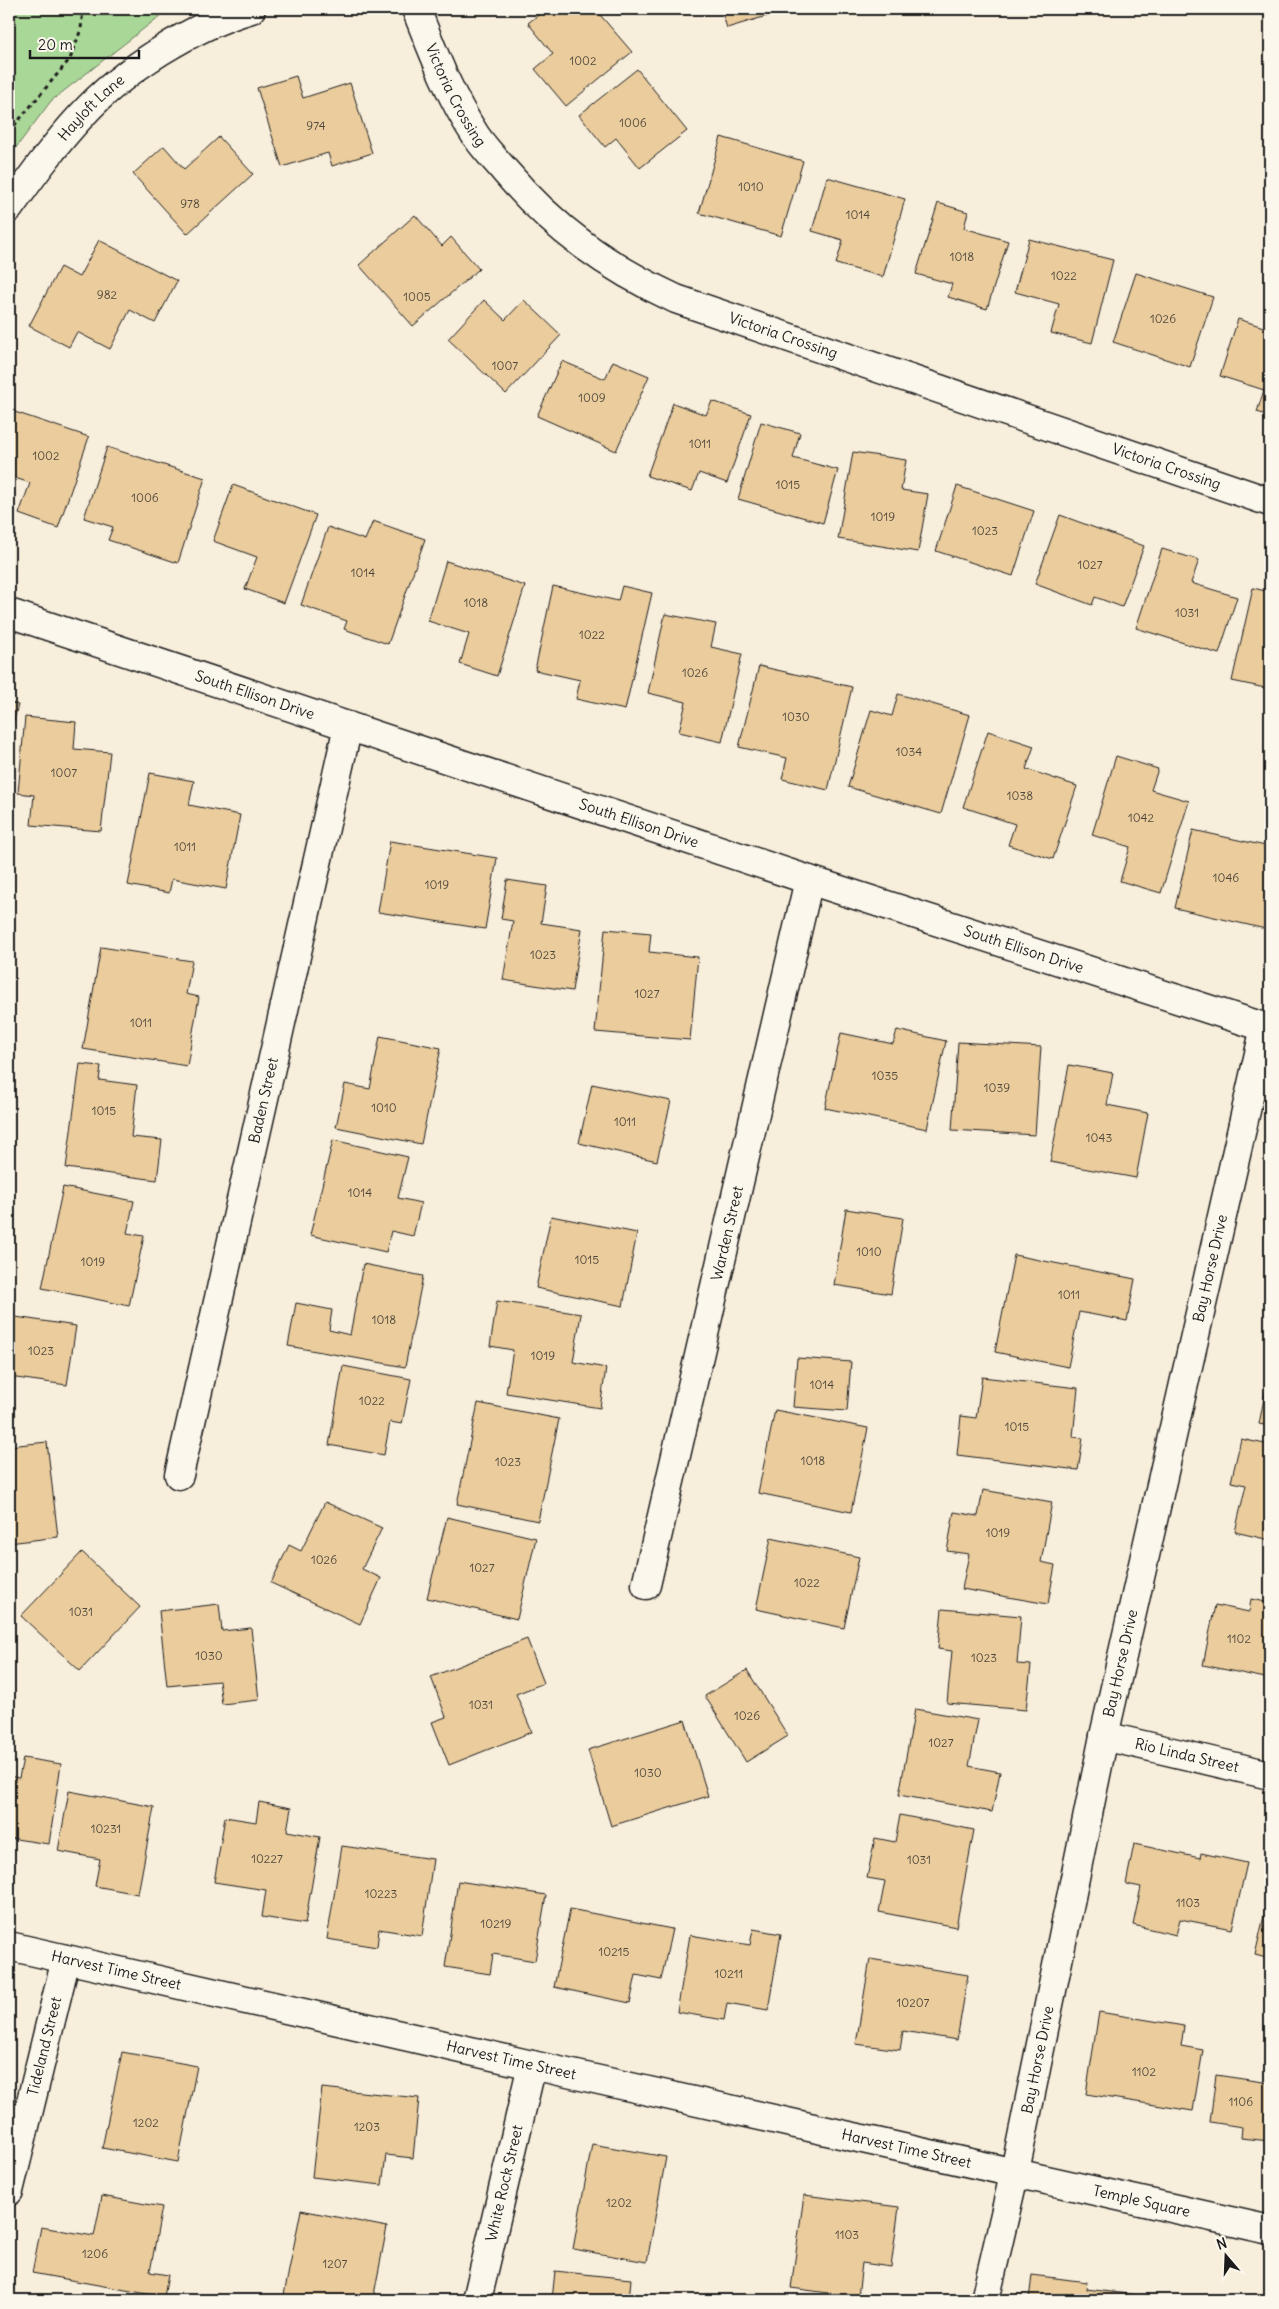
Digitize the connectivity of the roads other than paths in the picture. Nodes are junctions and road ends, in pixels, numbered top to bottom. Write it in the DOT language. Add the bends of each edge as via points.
graph roads {
  1 [pos="251,9"];
  2 [pos="416,9"];
  3 [pos="9,208"];
  4 [pos="1270,502"];
  5 [pos="9,613"];
  6 [pos="348,726"];
  7 [pos="808,880"];
  8 [pos="1268,1028"];
  9 [pos="178,1475"];
  10 [pos="646,1585"];
  11 [pos="1104,1736"];
  12 [pos="1270,1775"];
  13 [pos="9,1946"];
  14 [pos="66,1959"];
  15 [pos="532,2066"];
  16 [pos="1015,2171"];
  17 [pos="9,2191"];
  18 [pos="1270,2230"];
  19 [pos="477,2300"];
  20 [pos="985,2300"];
  1 -- 3 [label="street, Hayloft Lane" via="200,30 118,82 82,114"];
  2 -- 4 [label="street, Victoria Crossing" via="439,67 476,136 530,200 562,230 636,280 676,299"];
  5 -- 6 [label="street, South Ellison Drive"];
  6 -- 7 [label="street, South Ellison Drive"];
  6 -- 9 [label="street, Baden Street"];
  7 -- 8 [label="street, South Ellison Drive"];
  7 -- 10 [label="street, Warden Street"];
  8 -- 11 [label="street, Bay Horse Drive"];
  11 -- 12 [label="street, Rio Linda Street"];
  11 -- 16 [label="street, Bay Horse Drive"];
  13 -- 14 [label="street, Harvest Time Street"];
  14 -- 15 [label="street, Harvest Time Street"];
  14 -- 17 [label="street, Tideland Street"];
  15 -- 16 [label="street, Harvest Time Street"];
  15 -- 19 [label="street, White Rock Street"];
  16 -- 18 [label="street, Temple Square"];
  16 -- 20 [label="street, Bay Horse Drive"];
}
